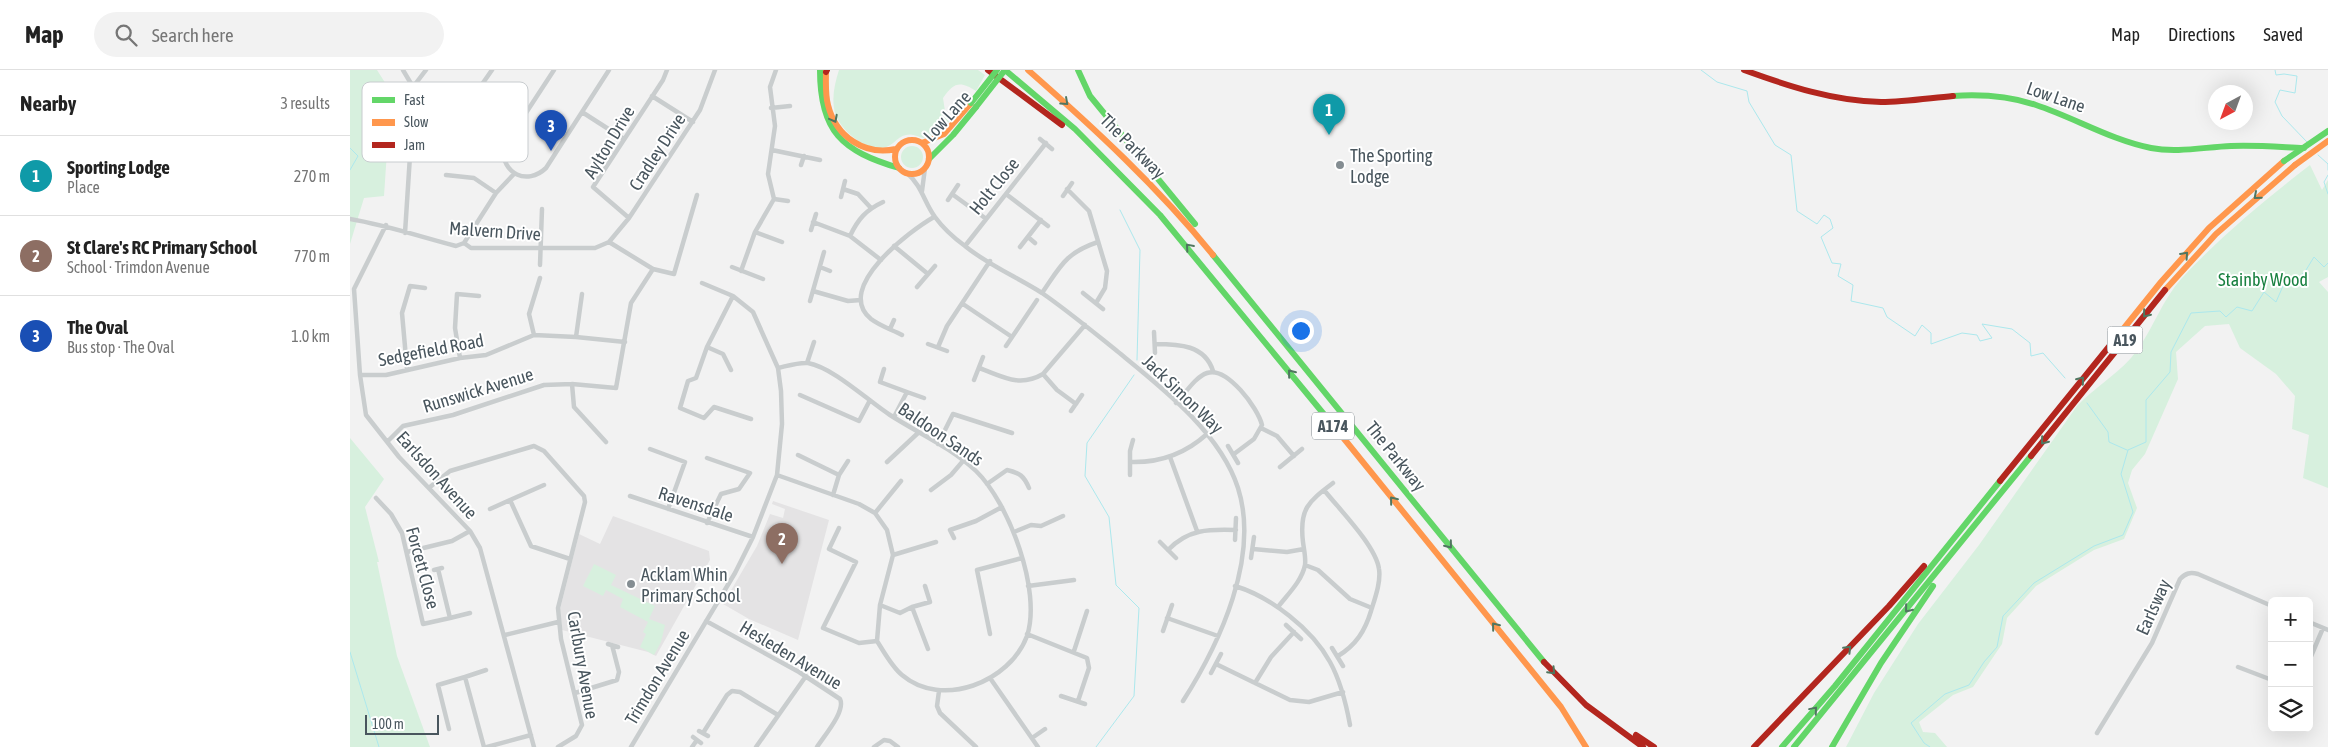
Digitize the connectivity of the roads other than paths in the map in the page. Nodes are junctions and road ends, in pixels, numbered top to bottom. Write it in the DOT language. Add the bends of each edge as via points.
graph roads {
  1 [pos="403,70"];
  2 [pos="426,70"];
  3 [pos="492,70"];
  4 [pos="554,70"];
  5 [pos="609,70"];
  6 [pos="667,70"];
  7 [pos="715,70"];
  8 [pos="776,70"];
  9 [pos="988,70"];
  10 [pos="997,70"];
  11 [pos="1005,70"];
  12 [pos="1028,70"];
  13 [pos="1078,70"];
  14 [pos="1744,70"];
  15 [pos="825,71"];
  16 [pos="410,82"];
  17 [pos="417,82"];
  18 [pos="484,82"];
  19 [pos="652,96"];
  20 [pos="974,105"];
  21 [pos="790,106"];
  22 [pos="771,108"];
  23 [pos="528,110"];
  24 [pos="582,112"];
  25 [pos="693,122"];
  26 [pos="2328,131"];
  27 [pos="624,139"];
  28 [pos="1040,139"];
  29 [pos="2328,141"];
  30 [pos="922,143"];
  31 [pos="1046,144"];
  32 [pos="1052,148"];
  33 [pos="896,149"];
  34 [pos="2327,149"];
  35 [pos="772,150"];
  36 [pos="804,156"];
  37 [pos="929,159"];
  38 [pos="820,160"];
  39 [pos="409,162"];
  40 [pos="505,162"];
  41 [pos="801,165"];
  42 [pos="899,168"];
  43 [pos="925,168"];
  44 [pos="907,173"];
  45 [pos="514,174"];
  46 [pos="446,175"];
  47 [pos="845,181"];
  48 [pos="1072,183"];
  49 [pos="958,184"];
  50 [pos="844,189"];
  51 [pos="1067,189"];
  52 [pos="922,191"];
  53 [pos="1138,191"];
  54 [pos="496,193"];
  55 [pos="952,194"];
  56 [pos="1006,194"];
  57 [pos="697,195"];
  58 [pos="1062,196"];
  59 [pos="841,197"];
  60 [pos="774,199"];
  61 [pos="948,200"];
  62 [pos="788,201"];
  63 [pos="883,202"];
  64 [pos="871,208"];
  65 [pos="542,209"];
  66 [pos="816,214"];
  67 [pos="934,217"];
  68 [pos="630,218"];
  69 [pos="985,218"];
  70 [pos="350,219"];
  71 [pos="1041,220"];
  72 [pos="813,222"];
  73 [pos="386,226"];
  74 [pos="1048,226"];
  75 [pos="810,230"];
  76 [pos="755,232"];
  77 [pos="405,233"];
  78 [pos="850,236"];
  79 [pos="1028,237"];
  80 [pos="609,242"];
  81 [pos="782,242"];
  82 [pos="1098,242"];
  83 [pos="464,243"];
  84 [pos="1035,243"];
  85 [pos="894,246"];
  86 [pos="965,246"];
  87 [pos="1020,246"];
  88 [pos="541,248"];
  89 [pos="824,252"];
  90 [pos="881,260"];
  91 [pos="990,261"];
  92 [pos="540,265"];
  93 [pos="935,266"];
  94 [pos="732,267"];
  95 [pos="820,267"];
  96 [pos="653,269"];
  97 [pos="741,271"];
  98 [pos="830,271"];
  99 [pos="928,274"];
  100 [pos="540,278"];
  101 [pos="764,279"];
  102 [pos="702,283"];
  103 [pos="917,287"];
  104 [pos="425,288"];
  105 [pos="814,291"];
  106 [pos="1042,293"];
  107 [pos="1083,293"];
  108 [pos="582,294"];
  109 [pos="479,296"];
  110 [pos="733,296"];
  111 [pos="861,300"];
  112 [pos="1037,300"];
  113 [pos="810,301"];
  114 [pos="962,304"];
  115 [pos="1096,304"];
  116 [pos="1102,309"];
  117 [pos="1264,317"];
  118 [pos="894,320"];
  119 [pos="1085,325"];
  120 [pos="890,329"];
  121 [pos="1154,332"];
  122 [pos="534,335"];
  123 [pos="902,335"];
  124 [pos="576,336"];
  125 [pos="1012,337"];
  126 [pos="625,342"];
  127 [pos="814,342"];
  128 [pos="928,344"];
  129 [pos="1155,344"];
  130 [pos="706,346"];
  131 [pos="1006,346"];
  132 [pos="938,347"];
  133 [pos="947,351"];
  134 [pos="1155,353"];
  135 [pos="983,357"];
  136 [pos="460,358"];
  137 [pos="807,363"];
  138 [pos="778,368"];
  139 [pos="979,368"];
  140 [pos="407,369"];
  141 [pos="884,369"];
  142 [pos="731,370"];
  143 [pos="1213,372"];
  144 [pos="1043,374"];
  145 [pos="360,375"];
  146 [pos="974,380"];
  147 [pos="572,384"];
  148 [pos="907,392"];
  149 [pos="800,395"];
  150 [pos="1082,395"];
  151 [pos="924,398"];
  152 [pos="869,402"];
  153 [pos="1176,402"];
  154 [pos="1076,404"];
  155 [pos="1071,411"];
  156 [pos="894,418"];
  157 [pos="751,419"];
  158 [pos="1261,428"];
  159 [pos="918,433"];
  160 [pos="1012,433"];
  161 [pos="1207,434"];
  162 [pos="1133,440"];
  163 [pos="388,441"];
  164 [pos="606,442"];
  165 [pos="938,444"];
  166 [pos="1228,446"];
  167 [pos="1302,449"];
  168 [pos="650,450"];
  169 [pos="1234,454"];
  170 [pos="798,455"];
  171 [pos="1294,456"];
  172 [pos="1170,457"];
  173 [pos="708,458"];
  174 [pos="848,461"];
  175 [pos="963,461"];
  176 [pos="888,462"];
  177 [pos="1130,462"];
  178 [pos="1238,463"];
  179 [pos="1280,467"];
  180 [pos="777,475"];
  181 [pos="839,475"];
  182 [pos="1130,475"];
  183 [pos="901,481"];
  184 [pos="1334,483"];
  185 [pos="987,484"];
  186 [pos="544,485"];
  187 [pos="430,487"];
  188 [pos="1029,488"];
  189 [pos="930,490"];
  190 [pos="1324,490"];
  191 [pos="833,495"];
  192 [pos="630,496"];
  193 [pos="376,498"];
  194 [pos="510,500"];
  195 [pos="1002,507"];
  196 [pos="490,509"];
  197 [pos="668,509"];
  198 [pos="875,513"];
  199 [pos="1974,514"];
  200 [pos="1063,516"];
  201 [pos="1236,518"];
  202 [pos="708,523"];
  203 [pos="839,528"];
  204 [pos="1236,530"];
  205 [pos="1972,530"];
  206 [pos="470,531"];
  207 [pos="1197,531"];
  208 [pos="1014,532"];
  209 [pos="754,537"];
  210 [pos="1254,537"];
  211 [pos="954,538"];
  212 [pos="1235,540"];
  213 [pos="936,542"];
  214 [pos="1160,542"];
  215 [pos="1254,549"];
  216 [pos="1304,549"];
  217 [pos="1168,550"];
  218 [pos="407,552"];
  219 [pos="893,555"];
  220 [pos="570,558"];
  221 [pos="1022,558"];
  222 [pos="1176,558"];
  223 [pos="1251,558"];
  224 [pos="1305,565"];
  225 [pos="438,569"];
  226 [pos="1074,580"];
  227 [pos="924,586"];
  228 [pos="1028,586"];
  229 [pos="1235,586"];
  230 [pos="2268,604"];
  231 [pos="880,605"];
  232 [pos="1172,605"];
  233 [pos="912,607"];
  234 [pos="1278,607"];
  235 [pos="1372,608"];
  236 [pos="1087,611"];
  237 [pos="470,613"];
  238 [pos="1078,616"];
  239 [pos="450,618"];
  240 [pos="1084,618"];
  241 [pos="1167,618"];
  242 [pos="558,622"];
  243 [pos="706,622"];
  244 [pos="2313,624"];
  245 [pos="1286,625"];
  246 [pos="2326,629"];
  247 [pos="1163,631"];
  248 [pos="1294,632"];
  249 [pos="990,634"];
  250 [pos="1027,634"];
  251 [pos="505,635"];
  252 [pos="1218,636"];
  253 [pos="1301,640"];
  254 [pos="877,642"];
  255 [pos="618,647"];
  256 [pos="1332,648"];
  257 [pos="928,650"];
  258 [pos="1074,651"];
  259 [pos="2313,653"];
  260 [pos="1221,654"];
  261 [pos="1338,656"];
  262 [pos="1216,664"];
  263 [pos="1525,664"];
  264 [pos="1343,666"];
  265 [pos="2238,667"];
  266 [pos="486,670"];
  267 [pos="1211,673"];
  268 [pos="806,676"];
  269 [pos="465,677"];
  270 [pos="990,678"];
  271 [pos="2268,678"];
  272 [pos="1255,683"];
  273 [pos="1570,690"];
  274 [pos="939,691"];
  275 [pos="1344,692"];
  276 [pos="574,693"];
  277 [pos="1061,696"];
  278 [pos="1078,701"];
  279 [pos="1183,701"];
  280 [pos="1085,704"];
  281 [pos="778,715"];
  282 [pos="453,723"];
  283 [pos="1350,725"];
  284 [pos="1045,729"];
  285 [pos="2097,732"];
  286 [pos="703,733"];
  287 [pos="531,735"];
  288 [pos="1032,738"];
  289 [pos="697,740"];
  290 [pos="503,745"];
  291 [pos="820,746"];
  292 [pos="486,747"];
  293 [pos="534,747"];
  294 [pos="558,747"];
  295 [pos="631,747"];
  296 [pos="692,747"];
  297 [pos="756,747"];
  298 [pos="874,747"];
  299 [pos="898,747"];
  300 [pos="976,747"];
  301 [pos="1038,747"];
  302 [pos="1580,747"];
  303 [pos="1586,747"];
  304 [pos="1643,747"];
  305 [pos="1654,747"];
  306 [pos="1754,747"];
  307 [pos="1782,747"];
  308 [pos="1794,747"];
  309 [pos="1832,747"];
  1 -- 16 [label="street"];
  2 -- 17 [label="street"];
  3 -- 18 [label="street"];
  4 -- 23 [label="street"];
  5 -- 24 [label="street"];
  6 -- 19 [label="street, Aylton Drive"];
  7 -- 25 [label="street, Cradley Drive"];
  8 -- 22 [label="street" via="770,86"];
  9 -- 53 [label="main road" via="1047,113"];
  10 -- 20 [label="main road, Low Lane, bridge"];
  11 -- 20 [label="main road, Low Lane, bridge"];
  11 -- 53 [label="main road, The Parkway / A174" via="1056,113"];
  12 -- 117 [label="main road, The Parkway / A174, one-way" via="1148,181"];
  13 -- 117 [label="main road" via="1090,96 1236,275"];
  14 -- 34 [label="main road, Low Lane, bridge" via="1816,93 1864,101 1962,95 2007,97 2047,108 2119,138 2154,148"];
  15 -- 33 [label="main road, one-way" via="830,110 848,139 874,152"];
  15 -- 42 [label="main road" via="820,100 832,130 852,150"];
  19 -- 25 [label="street"];
  19 -- 27 [label="street, Aylton Drive"];
  20 -- 30 [label="main road, Low Lane" via="947,132"];
  20 -- 37 [label="main road, Low Lane" via="953,135"];
  21 -- 22 [label="street"];
  22 -- 35 [label="street" via="775,126"];
  24 -- 27 [label="street"];
  24 -- 45 [label="street" via="539,175 529,178"];
  25 -- 68 [label="street, Cradley Drive"];
  199 -- 26 [label="main road, A19, one-way, bridge" via="2161,282 2209,228 2284,161"];
  27 -- 68 [label="street, Aylton Drive" via="593,187"];
  28 -- 31 [label="street"];
  29 -- 205 [label="main road, A19, one-way, bridge" via="2295,165 2216,234 2169,285"];
  30 -- 33 [label="main road" via="905,141"];
  30 -- 37 [label="main road"];
  31 -- 32 [label="street"];
  31 -- 56 [label="street, Holt Close"];
  33 -- 42 [label="main road" via="895,159"];
  35 -- 36 [label="street"];
  35 -- 60 [label="street" via="768,174"];
  36 -- 38 [label="street"];
  36 -- 41 [label="street"];
  37 -- 43 [label="main road"];
  39 -- 77 [label="street"];
  40 -- 45 [label="street"];
  42 -- 44 [label="main road"];
  43 -- 44 [label="main road" via="914,174"];
  43 -- 52 [label="street"];
  44 -- 52 [label="street, Jack Simon Way"];
  45 -- 54 [label="street"];
  46 -- 54 [label="street" via="474,178"];
  47 -- 50 [label="street"];
  48 -- 51 [label="street"];
  49 -- 55 [label="street"];
  50 -- 59 [label="street"];
  50 -- 64 [label="street" via="858,194"];
  51 -- 58 [label="street"];
  51 -- 82 [label="street" via="1089,211"];
  52 -- 67 [label="street, Jack Simon Way"];
  263 -- 53 [label="main road, The Parkway / A174, one-way" via="1223,289"];
  54 -- 83 [label="street"];
  55 -- 61 [label="street"];
  55 -- 69 [label="street"];
  56 -- 69 [label="street, Holt Close"];
  56 -- 71 [label="street"];
  57 -- 96 [label="street" via="674,274"];
  60 -- 62 [label="street"];
  60 -- 76 [label="street"];
  63 -- 64 [label="street"];
  64 -- 78 [label="street" via="858,220"];
  65 -- 88 [label="street"];
  66 -- 72 [label="street"];
  67 -- 85 [label="street"];
  67 -- 86 [label="street, Jack Simon Way"];
  68 -- 80 [label="street, Cradley Drive"];
  69 -- 86 [label="street, Holt Close"];
  70 -- 73 [label="street, Malvern Drive"];
  71 -- 74 [label="street"];
  71 -- 79 [label="street"];
  72 -- 75 [label="street"];
  72 -- 78 [label="street"];
  73 -- 77 [label="street, Malvern Drive"];
  73 -- 145 [label="street, Earlsdon Avenue" via="354,289"];
  76 -- 81 [label="street"];
  76 -- 97 [label="street"];
  77 -- 83 [label="street, Malvern Drive" via="456,246"];
  78 -- 90 [label="street"];
  79 -- 84 [label="street"];
  79 -- 87 [label="street"];
  80 -- 88 [label="street, Malvern Drive" via="595,248"];
  80 -- 96 [label="street"];
  82 -- 106 [label="street" via="1071,254"];
  82 -- 115 [label="street" via="1107,280"];
  83 -- 88 [label="street, Malvern Drive" via="471,248"];
  85 -- 90 [label="street"];
  85 -- 99 [label="street"];
  86 -- 91 [label="street, Jack Simon Way"];
  88 -- 92 [label="street"];
  89 -- 95 [label="street"];
  90 -- 111 [label="street" via="865,282"];
  91 -- 106 [label="street, Jack Simon Way"];
  91 -- 114 [label="street"];
  93 -- 99 [label="street"];
  94 -- 97 [label="street"];
  95 -- 98 [label="street"];
  95 -- 105 [label="street"];
  96 -- 126 [label="street" via="631,303"];
  97 -- 101 [label="street"];
  99 -- 103 [label="street"];
  100 -- 122 [label="street" via="529,314"];
  102 -- 110 [label="street, Trimdon Avenue"];
  104 -- 140 [label="street" via="410,286 402,313"];
  105 -- 111 [label="street" via="848,301"];
  105 -- 113 [label="street"];
  106 -- 119 [label="street, Jack Simon Way"];
  107 -- 115 [label="street"];
  108 -- 124 [label="street"];
  109 -- 136 [label="street" via="457,294 455,328"];
  110 -- 130 [label="street"];
  110 -- 138 [label="street, Trimdon Avenue" via="753,312"];
  111 -- 120 [label="street" via="870,319"];
  112 -- 125 [label="street"];
  114 -- 125 [label="street"];
  114 -- 132 [label="street"];
  115 -- 116 [label="street"];
  117 -- 273 [label="main road, The Parkway / A174, one-way" via="1545,664"];
  118 -- 120 [label="street"];
  119 -- 144 [label="street"];
  119 -- 153 [label="street, Jack Simon Way"];
  120 -- 123 [label="street"];
  121 -- 129 [label="street"];
  122 -- 124 [label="street, Sedgefield Road"];
  122 -- 136 [label="street, Sedgefield Road" via="486,355"];
  124 -- 126 [label="street, Sedgefield Road"];
  125 -- 131 [label="street"];
  126 -- 147 [label="street, Runswick Avenue" via="616,388"];
  127 -- 137 [label="street"];
  128 -- 132 [label="street"];
  129 -- 134 [label="street"];
  129 -- 143 [label="street" via="1194,349 1208,360"];
  130 -- 142 [label="street" via="723,354"];
  130 -- 157 [label="street" via="696,378 688,380 680,408 704,418 714,407"];
  132 -- 133 [label="street"];
  135 -- 139 [label="street"];
  136 -- 140 [label="street, Sedgefield Road"];
  137 -- 138 [label="street"];
  137 -- 152 [label="street, Baldoon Sands" via="832,373"];
  138 -- 180 [label="street, Trimdon Avenue" via="782,424"];
  139 -- 144 [label="street" via="1014,381 1027,382"];
  139 -- 146 [label="street"];
  140 -- 145 [label="street, Sedgefield Road" via="386,375"];
  141 -- 148 [label="street" via="880,382"];
  143 -- 153 [label="street" via="1202,376"];
  143 -- 158 [label="street" via="1227,377 1252,405"];
  144 -- 154 [label="street"];
  145 -- 163 [label="street, Earlsdon Avenue" via="366,415"];
  147 -- 163 [label="street, Runswick Avenue" via="544,385 454,415 403,426"];
  147 -- 164 [label="street" via="574,407"];
  148 -- 151 [label="street"];
  148 -- 156 [label="street"];
  149 -- 152 [label="street" via="859,421"];
  150 -- 154 [label="street"];
  152 -- 156 [label="street, Baldoon Sands"];
  153 -- 161 [label="street, Jack Simon Way"];
  154 -- 155 [label="street"];
  156 -- 159 [label="street, Baldoon Sands"];
  158 -- 169 [label="street" via="1250,444"];
  158 -- 171 [label="street" via="1277,436"];
  159 -- 165 [label="street, Baldoon Sands"];
  159 -- 176 [label="street"];
  160 -- 165 [label="street" via="953,414"];
  161 -- 172 [label="street"];
  161 -- 229 [label="street, Jack Simon Way" via="1232,472 1243,508 1244,535"];
  162 -- 177 [label="street"];
  163 -- 187 [label="street, Earlsdon Avenue"];
  165 -- 175 [label="street, Baldoon Sands"];
  166 -- 169 [label="street"];
  167 -- 171 [label="street"];
  168 -- 197 [label="street" via="685,462"];
  169 -- 178 [label="street"];
  170 -- 181 [label="street"];
  171 -- 179 [label="street"];
  172 -- 177 [label="street" via="1144,463"];
  172 -- 207 [label="street"];
  173 -- 202 [label="street" via="750,473 739,488 722,494"];
  174 -- 181 [label="street"];
  175 -- 185 [label="street, Baldoon Sands"];
  175 -- 189 [label="street" via="951,475"];
  177 -- 182 [label="street"];
  180 -- 191 [label="street"];
  180 -- 209 [label="street, Trimdon Avenue"];
  181 -- 191 [label="street"];
  183 -- 198 [label="street"];
  184 -- 190 [label="street"];
  185 -- 188 [label="street" via="1007,470 1020,473"];
  185 -- 195 [label="street, Baldoon Sands"];
  186 -- 194 [label="street"];
  187 -- 206 [label="street, Earlsdon Avenue"];
  187 -- 220 [label="street, Carlbury Avenue" via="450,471 538,446 584,496"];
  190 -- 216 [label="street" via="1302,515"];
  190 -- 235 [label="street" via="1374,554 1379,576"];
  191 -- 198 [label="street"];
  192 -- 197 [label="street, Ravensdale"];
  193 -- 218 [label="street, Forcett Close" via="395,519"];
  194 -- 196 [label="street"];
  194 -- 220 [label="street" via="531,546"];
  195 -- 208 [label="street, Baldoon Sands"];
  195 -- 211 [label="street" via="950,530"];
  197 -- 202 [label="street, Ravensdale"];
  198 -- 219 [label="street" via="886,530"];
  306 -- 199 [label="main road, one-way" via="1888,606 1946,539"];
  307 -- 199 [label="main road, A19, one-way"];
  200 -- 208 [label="street" via="1041,526"];
  201 -- 204 [label="street"];
  202 -- 209 [label="street, Ravensdale"];
  203 -- 254 [label="street" via="829,549 856,562 823,628 859,643"];
  204 -- 207 [label="street"];
  204 -- 212 [label="street"];
  205 -- 308 [label="main road, A19, one-way"];
  205 -- 309 [label="main road" via="1881,663"];
  206 -- 218 [label="street" via="452,541"];
  206 -- 251 [label="street, Earlsdon Avenue" via="484,557"];
  207 -- 217 [label="street" via="1177,541"];
  208 -- 221 [label="street, Baldoon Sands"];
  209 -- 243 [label="street, Trimdon Avenue"];
  210 -- 215 [label="street"];
  213 -- 219 [label="street"];
  214 -- 217 [label="street"];
  215 -- 216 [label="street" via="1287,552"];
  215 -- 223 [label="street"];
  216 -- 224 [label="street"];
  217 -- 222 [label="street"];
  218 -- 239 [label="street, Forcett Close" via="423,624"];
  219 -- 231 [label="street"];
  220 -- 242 [label="street, Carlbury Avenue" via="559,601"];
  221 -- 228 [label="street, Baldoon Sands"];
  221 -- 249 [label="street" via="977,570"];
  224 -- 234 [label="street"];
  224 -- 235 [label="street" via="1318,570 1350,599"];
  225 -- 239 [label="street"];
  226 -- 228 [label="street"];
  227 -- 233 [label="street" via="930,602"];
  228 -- 250 [label="street, Baldoon Sands"];
  229 -- 234 [label="street"];
  229 -- 252 [label="street, Jack Simon Way"];
  230 -- 285 [label="street, Earlsway" via="2198,574 2184,575 2152,643"];
  231 -- 233 [label="street" via="900,613"];
  231 -- 254 [label="street"];
  232 -- 241 [label="street"];
  233 -- 257 [label="street"];
  234 -- 275 [label="street" via="1326,655"];
  235 -- 261 [label="street" via="1360,637"];
  236 -- 240 [label="street"];
  237 -- 239 [label="street"];
  238 -- 240 [label="street"];
  240 -- 258 [label="street"];
  241 -- 247 [label="street"];
  241 -- 252 [label="street"];
  242 -- 251 [label="street"];
  242 -- 276 [label="street, Carlbury Avenue"];
  243 -- 268 [label="street, Hesleden Avenue"];
  243 -- 295 [label="street, Trimdon Avenue"];
  244 -- 246 [label="street"];
  245 -- 248 [label="street"];
  246 -- 259 [label="street"];
  248 -- 253 [label="street"];
  248 -- 272 [label="street" via="1265,665"];
  250 -- 258 [label="street"];
  250 -- 270 [label="street, Baldoon Sands" via="1019,652"];
  251 -- 287 [label="street, Earlsdon Avenue"];
  252 -- 279 [label="street, Jack Simon Way"];
  254 -- 274 [label="street, Baldoon Sands" via="901,675 920,686"];
  255 -- 276 [label="street" via="610,645 619,672 617,680"];
  256 -- 261 [label="street"];
  258 -- 278 [label="street" via="1085,656 1089,664"];
  260 -- 262 [label="street"];
  261 -- 264 [label="street"];
  262 -- 267 [label="street"];
  262 -- 272 [label="street"];
  263 -- 302 [label="main road"];
  263 -- 303 [label="main road, The Parkway / A174" via="1562,707"];
  265 -- 271 [label="street"];
  266 -- 269 [label="street"];
  268 -- 281 [label="street"];
  268 -- 291 [label="street, Hesleden Avenue" via="838,697 842,704"];
  269 -- 282 [label="street" via="438,685 448,727"];
  269 -- 292 [label="street"];
  270 -- 274 [label="street, Baldoon Sands"];
  270 -- 288 [label="street"];
  272 -- 275 [label="street" via="1298,702"];
  273 -- 304 [label="main road, The Parkway / A174"];
  273 -- 305 [label="main road"];
  274 -- 300 [label="street" via="937,706 940,713"];
  275 -- 283 [label="street"];
  276 -- 294 [label="street, Carlbury Avenue" via="582,725 576,736"];
  277 -- 278 [label="street"];
  278 -- 280 [label="street"];
  281 -- 286 [label="street" via="740,692 732,691"];
  281 -- 297 [label="street"];
  284 -- 288 [label="street"];
  287 -- 290 [label="street"];
  287 -- 293 [label="street, Earlsdon Avenue"];
  288 -- 301 [label="street"];
  289 -- 296 [label="street"];
  290 -- 292 [label="street"];
  298 -- 299 [label="street" via="884,740"];
}
